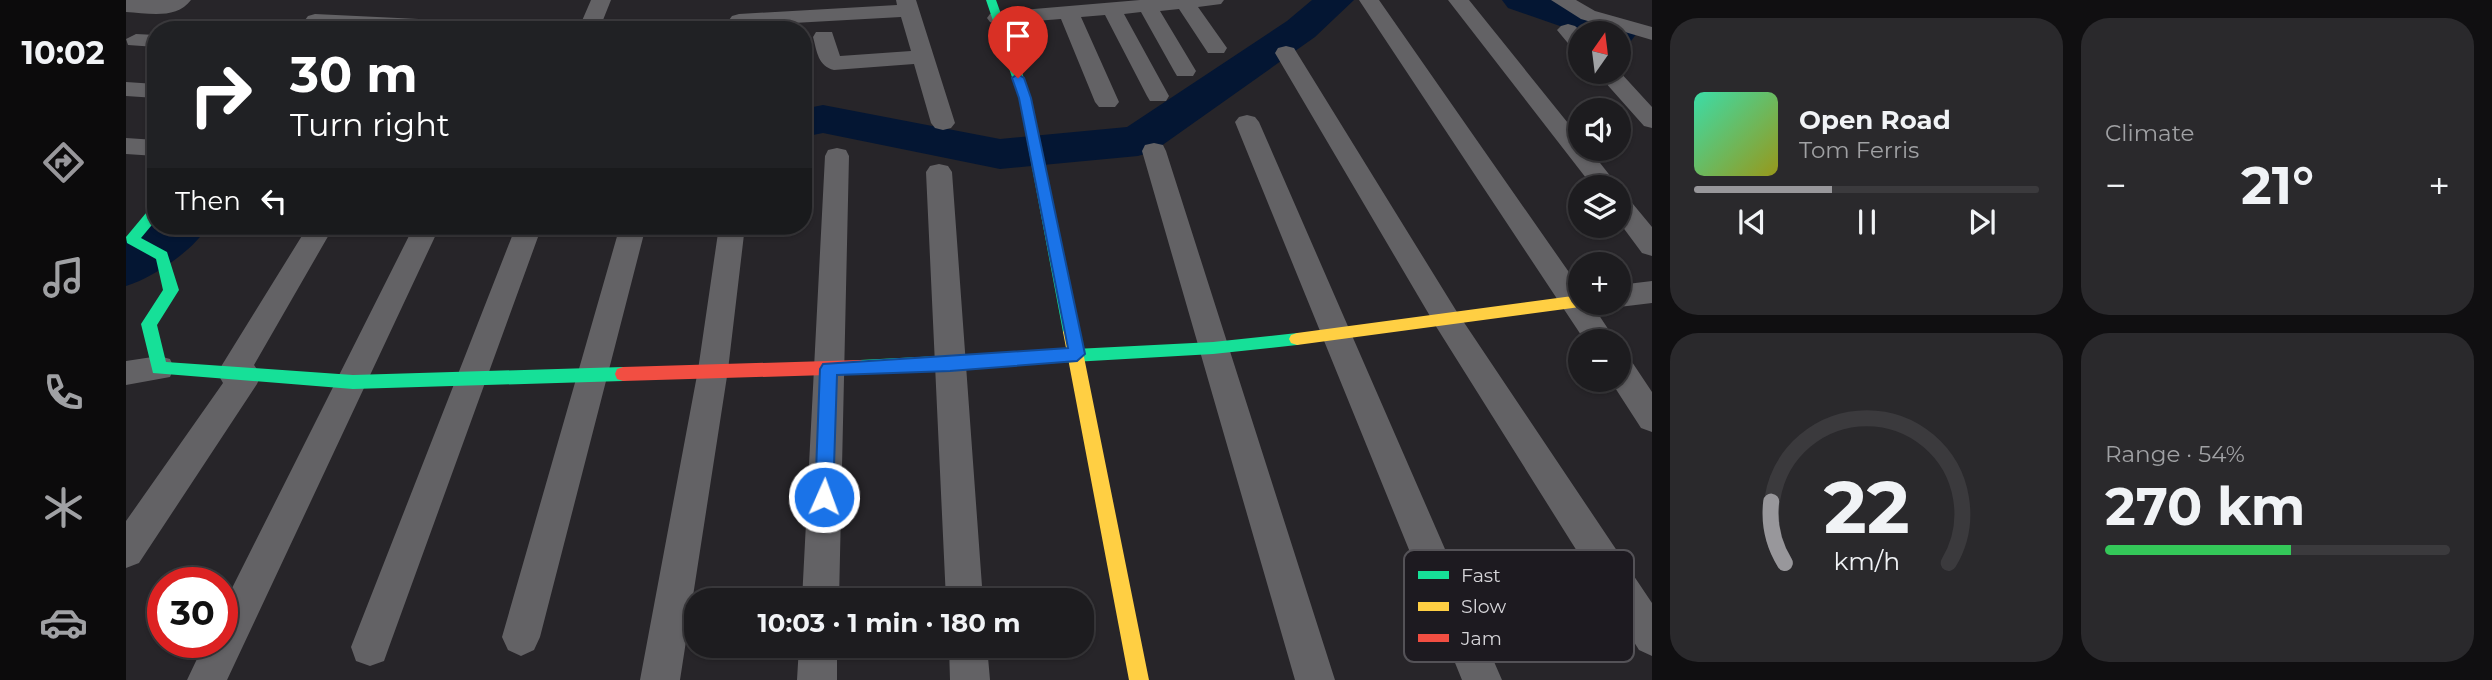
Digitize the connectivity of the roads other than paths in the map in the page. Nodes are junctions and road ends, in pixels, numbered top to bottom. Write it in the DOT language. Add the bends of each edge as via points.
graph roads {
  1 [pos="181,0"];
  2 [pos="334,0"];
  3 [pos="601,0"];
  4 [pos="1214,0"];
  5 [pos="1369,0"];
  6 [pos="1458,0"];
  7 [pos="1561,0"];
  8 [pos="1184,2"];
  9 [pos="908,5"];
  10 [pos="1147,5"];
  11 [pos="126,6"];
  12 [pos="1111,8"];
  13 [pos="994,9"];
  14 [pos="1068,12"];
  15 [pos="739,20"];
  16 [pos="315,21"];
  17 [pos="592,21"];
  18 [pos="1652,34"];
  19 [pos="824,37"];
  20 [pos="1216,48"];
  21 [pos="1286,53"];
  22 [pos="923,57"];
  23 [pos="1185,71"];
  24 [pos="1618,84"];
  25 [pos="126,89"];
  26 [pos="147,90"];
  27 [pos="1158,96"];
  28 [pos="1107,102"];
  29 [pos="1652,121"];
  30 [pos="1247,122"];
  31 [pos="943,123"];
  32 [pos="126,146"];
  33 [pos="147,147"];
  34 [pos="1154,151"];
  35 [pos="837,156"];
  36 [pos="939,172"];
  37 [pos="1597,175"];
  38 [pos="1631,219"];
  39 [pos="147,221"];
  40 [pos="316,235"];
  41 [pos="423,235"];
  42 [pos="525,235"];
  43 [pos="630,235"];
  44 [pos="731,235"];
  45 [pos="1652,246"];
  46 [pos="1568,287"];
  47 [pos="1652,292"];
  48 [pos="1631,295"];
  49 [pos="1568,302"];
  50 [pos="1447,320"];
  51 [pos="1336,335"];
  52 [pos="1213,348"];
  53 [pos="1077,354"];
  54 [pos="950,365"];
  55 [pos="159,369"];
  56 [pos="829,369"];
  57 [pos="713,370"];
  58 [pos="126,373"];
  59 [pos="592,373"];
  60 [pos="240,374"];
  61 [pos="470,377"];
  62 [pos="353,382"];
  63 [pos="1631,386"];
  64 [pos="1652,418"];
  65 [pos="1427,550"];
  66 [pos="1596,550"];
  67 [pos="126,551"];
  68 [pos="820,588"];
  69 [pos="964,588"];
  70 [pos="1634,609"];
  71 [pos="521,637"];
  72 [pos="1652,637"];
  73 [pos="370,647"];
  74 [pos="818,658"];
  75 [pos="969,658"];
  76 [pos="1474,662"];
  77 [pos="207,680"];
  78 [pos="660,680"];
  79 [pos="817,680"];
  80 [pos="970,680"];
  81 [pos="1139,680"];
  82 [pos="1315,680"];
  83 [pos="1482,680"];
  1 -- 11 [label="street" via="167,8"];
  2 -- 16 [label="street"];
  3 -- 17 [label="street"];
  4 -- 8 [label="street"];
  5 -- 46 [label="street"];
  6 -- 37 [label="street"];
  7 -- 18 [label="street" via="1588,15"];
  8 -- 10 [label="street"];
  8 -- 20 [label="street"];
  9 -- 15 [label="street"];
  9 -- 22 [label="street"];
  10 -- 12 [label="street"];
  10 -- 23 [label="street"];
  12 -- 14 [label="street"];
  12 -- 27 [label="street"];
  13 -- 14 [label="street"];
  13 -- 53 [label="street" via="1025,98"];
  14 -- 28 [label="street"];
  19 -- 22 [label="street" via="834,63"];
  21 -- 50 [label="street"];
  22 -- 31 [label="street"];
  24 -- 29 [label="street"];
  25 -- 26 [label="street"];
  30 -- 51 [label="street"];
  32 -- 33 [label="street"];
  34 -- 52 [label="street"];
  35 -- 56 [label="street"];
  36 -- 54 [label="street"];
  38 -- 45 [label="street"];
  39 -- 55 [label="street" via="132,239 162,256 171,290 149,324"];
  40 -- 60 [label="street"];
  41 -- 62 [label="street"];
  42 -- 61 [label="street"];
  43 -- 59 [label="street"];
  44 -- 57 [label="street"];
  47 -- 48 [label="street"];
  49 -- 50 [label="street"];
  50 -- 51 [label="street"];
  50 -- 66 [label="street"];
  51 -- 52 [label="street"];
  51 -- 65 [label="street"];
  52 -- 53 [label="street"];
  52 -- 82 [label="street"];
  53 -- 54 [label="street"];
  53 -- 81 [label="street"];
  54 -- 56 [label="street"];
  54 -- 69 [label="street"];
  55 -- 58 [label="street"];
  55 -- 60 [label="street"];
  56 -- 57 [label="street"];
  56 -- 68 [label="street"];
  57 -- 59 [label="street"];
  57 -- 78 [label="street"];
  59 -- 61 [label="street"];
  59 -- 71 [label="street"];
  60 -- 62 [label="street"];
  60 -- 67 [label="street"];
  61 -- 62 [label="street"];
  61 -- 73 [label="street"];
  62 -- 77 [label="street"];
  63 -- 64 [label="street"];
  70 -- 72 [label="street"];
  74 -- 79 [label="street"];
  75 -- 80 [label="street"];
  76 -- 83 [label="street"];
}
